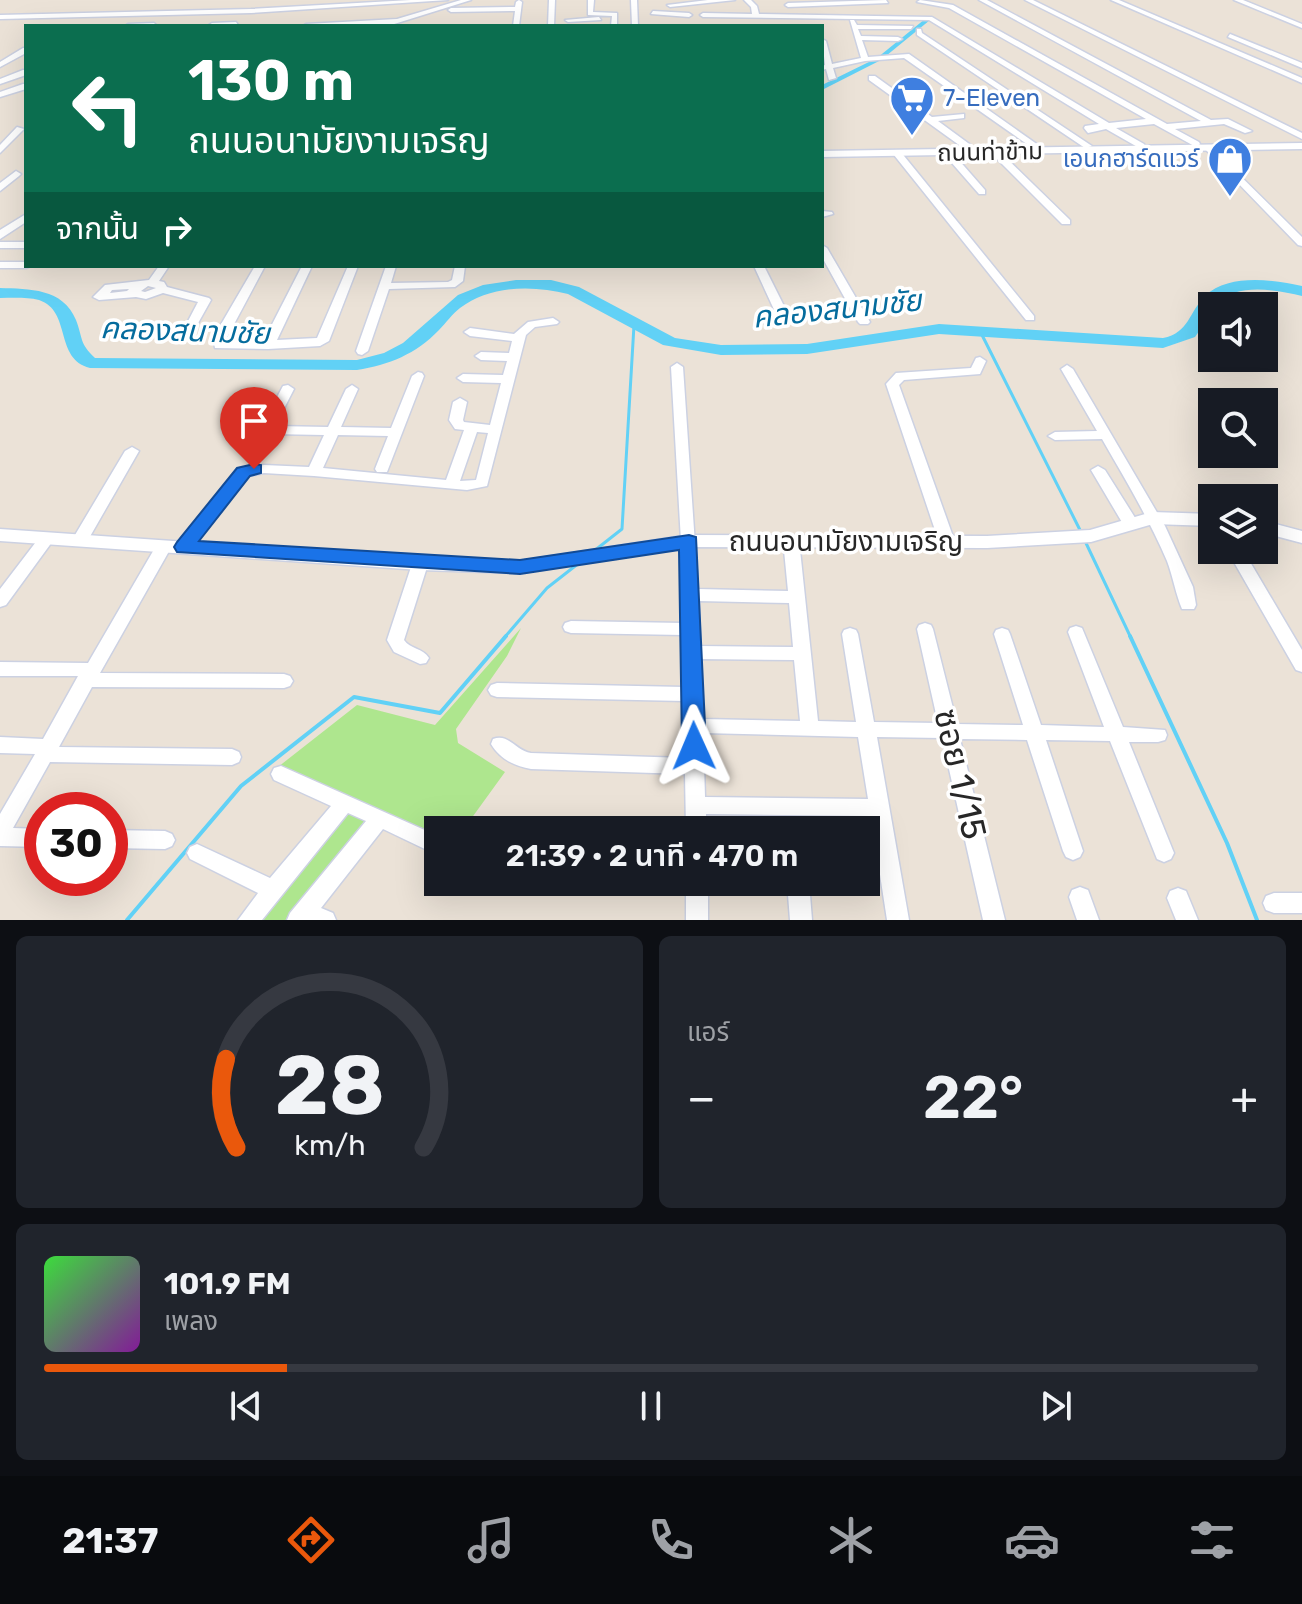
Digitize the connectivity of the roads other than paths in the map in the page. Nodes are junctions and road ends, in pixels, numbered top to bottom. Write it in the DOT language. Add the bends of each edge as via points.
graph roads {
  1 [pos="183,0"];
  2 [pos="209,0"];
  3 [pos="235,0"];
  4 [pos="261,0"];
  5 [pos="292,0"];
  6 [pos="431,0"];
  7 [pos="445,0"];
  8 [pos="468,0"];
  9 [pos="552,0"];
  10 [pos="591,0"];
  11 [pos="634,0"];
  12 [pos="732,0"];
  13 [pos="747,0"];
  14 [pos="982,0"];
  15 [pos="1028,0"];
  16 [pos="1114,0"];
  17 [pos="1237,0"];
  18 [pos="404,1"];
  19 [pos="714,1"];
  20 [pos="378,2"];
  21 [pos="352,3"];
  22 [pos="919,3"];
  23 [pos="326,4"];
  24 [pos="886,4"];
  25 [pos="519,5"];
  26 [pos="670,5"];
  27 [pos="787,5"];
  28 [pos="821,5"];
  29 [pos="133,7"];
  30 [pos="853,8"];
  31 [pos="285,9"];
  32 [pos="436,10"];
  33 [pos="959,10"];
  34 [pos="1001,10"];
  35 [pos="254,11"];
  36 [pos="986,11"];
  37 [pos="195,12"];
  38 [pos="222,12"];
  39 [pos="167,13"];
  40 [pos="387,13"];
  41 [pos="653,13"];
  42 [pos="101,15"];
  43 [pos="677,15"];
  44 [pos="689,15"];
  45 [pos="703,15"];
  46 [pos="722,15"];
  47 [pos="736,15"];
  48 [pos="756,15"];
  49 [pos="776,16"];
  50 [pos="815,16"];
  51 [pos="0,17"];
  52 [pos="126,20"];
  53 [pos="568,20"];
  54 [pos="94,21"];
  55 [pos="401,22"];
  56 [pos="614,22"];
  57 [pos="72,24"];
  58 [pos="156,24"];
  59 [pos="185,24"];
  60 [pos="212,24"];
  61 [pos="354,24"];
  62 [pos="431,24"];
  63 [pos="551,24"];
  64 [pos="635,24"];
  65 [pos="678,24"];
  66 [pos="738,24"];
  67 [pos="778,24"];
  68 [pos="817,24"];
  69 [pos="1302,26"];
  70 [pos="854,27"];
  71 [pos="1230,36"];
  72 [pos="859,38"];
  73 [pos="898,39"];
  74 [pos="1263,40"];
  75 [pos="4,50"];
  76 [pos="24,51"];
  77 [pos="24,52"];
  78 [pos="1302,55"];
  79 [pos="865,59"];
  80 [pos="24,63"];
  81 [pos="2,64"];
  82 [pos="1302,66"];
  83 [pos="825,68"];
  84 [pos="24,73"];
  85 [pos="1302,73"];
  86 [pos="1289,75"];
  87 [pos="832,78"];
  88 [pos="872,78"];
  89 [pos="1302,81"];
  90 [pos="0,82"];
  91 [pos="24,86"];
  92 [pos="0,95"];
  93 [pos="961,116"];
  94 [pos="1018,118"];
  95 [pos="929,120"];
  96 [pos="999,120"];
  97 [pos="1155,121"];
  98 [pos="1211,123"];
  99 [pos="1110,125"];
  100 [pos="1059,126"];
  101 [pos="1166,128"];
  102 [pos="23,129"];
  103 [pos="1041,129"];
  104 [pos="1091,131"];
  105 [pos="1248,131"];
  106 [pos="0,135"];
  107 [pos="1302,141"];
  108 [pos="1196,144"];
  109 [pos="1088,146"];
  110 [pos="1141,146"];
  111 [pos="1037,147"];
  112 [pos="969,148"];
  113 [pos="1209,148"];
  114 [pos="0,150"];
  115 [pos="994,151"];
  116 [pos="824,152"];
  117 [pos="858,152"];
  118 [pos="947,152"];
  119 [pos="897,153"];
  120 [pos="22,170"];
  121 [pos="0,171"];
  122 [pos="0,188"];
  123 [pos="982,192"];
  124 [pos="1066,222"];
  125 [pos="20,226"];
  126 [pos="0,235"];
  127 [pos="1302,243"];
  128 [pos="0,245"];
  129 [pos="24,245"];
  130 [pos="824,252"];
  131 [pos="0,265"];
  132 [pos="24,265"];
  133 [pos="163,268"];
  134 [pos="259,268"];
  135 [pos="306,268"];
  136 [pos="352,268"];
  137 [pos="390,268"];
  138 [pos="460,268"];
  139 [pos="760,268"];
  140 [pos="158,286"];
  141 [pos="385,286"];
  142 [pos="136,290"];
  143 [pos="803,318"];
  144 [pos="1030,318"];
  145 [pos="785,320"];
  146 [pos="764,321"];
  147 [pos="553,322"];
  148 [pos="864,322"];
  149 [pos="193,323"];
  150 [pos="470,332"];
  151 [pos="519,338"];
  152 [pos="268,345"];
  153 [pos="362,351"];
  154 [pos="481,356"];
  155 [pos="513,357"];
  156 [pos="980,361"];
  157 [pos="677,367"];
  158 [pos="1067,369"];
  159 [pos="418,376"];
  160 [pos="463,378"];
  161 [pos="507,379"];
  162 [pos="288,389"];
  163 [pos="352,389"];
  164 [pos="460,402"];
  165 [pos="471,429"];
  166 [pos="266,430"];
  167 [pos="496,430"];
  168 [pos="333,431"];
  169 [pos="397,432"];
  170 [pos="1104,435"];
  171 [pos="1055,436"];
  172 [pos="132,451"];
  173 [pos="252,457"];
  174 [pos="382,469"];
  175 [pos="1098,470"];
  176 [pos="314,472"];
  177 [pos="451,485"];
  178 [pos="1152,518"];
  179 [pos="1198,520"];
  180 [pos="1131,524"];
  181 [pos="1278,531"];
  182 [pos="0,535"];
  183 [pos="1302,537"];
  184 [pos="47,538"];
  185 [pos="80,540"];
  186 [pos="791,540"];
  187 [pos="689,541"];
  188 [pos="947,542"];
  189 [pos="164,546"];
  190 [pos="184,547"];
  191 [pos="420,564"];
  192 [pos="1243,564"];
  193 [pos="691,595"];
  194 [pos="797,597"];
  195 [pos="0,601"];
  196 [pos="1188,605"];
  197 [pos="571,627"];
  198 [pos="691,629"];
  199 [pos="925,629"];
  200 [pos="1076,632"];
  201 [pos="850,634"];
  202 [pos="1002,634"];
  203 [pos="691,652"];
  204 [pos="802,654"];
  205 [pos="420,658"];
  206 [pos="1302,665"];
  207 [pos="0,669"];
  208 [pos="87,675"];
  209 [pos="284,681"];
  210 [pos="497,690"];
  211 [pos="693,694"];
  212 [pos="694,726"];
  213 [pos="810,729"];
  214 [pos="865,730"];
  215 [pos="950,731"];
  216 [pos="1033,733"];
  217 [pos="1116,734"];
  218 [pos="1158,735"];
  219 [pos="500,744"];
  220 [pos="0,745"];
  221 [pos="46,751"];
  222 [pos="232,757"];
  223 [pos="694,766"];
  224 [pos="281,774"];
  225 [pos="345,803"];
  226 [pos="696,805"];
  227 [pos="878,808"];
  228 [pos="696,816"];
  229 [pos="380,818"];
  230 [pos="0,835"];
  231 [pos="24,837"];
  232 [pos="128,839"];
  233 [pos="424,839"];
  234 [pos="165,840"];
  235 [pos="1073,851"];
  236 [pos="197,853"];
  237 [pos="1164,853"];
  238 [pos="273,890"];
  239 [pos="697,896"];
  240 [pos="799,896"];
  241 [pos="1080,897"];
  242 [pos="1178,898"];
  243 [pos="1274,903"];
  244 [pos="1302,903"];
  245 [pos="310,917"];
  246 [pos="249,920"];
  247 [pos="697,920"];
  248 [pos="801,920"];
  249 [pos="898,920"];
  250 [pos="994,920"];
  251 [pos="1088,920"];
  252 [pos="1187,920"];
  1 -- 39 [label="street"];
  2 -- 37 [label="street"];
  3 -- 38 [label="street"];
  4 -- 35 [label="street"];
  5 -- 31 [label="street"];
  6 -- 7 [label="street"];
  6 -- 18 [label="street"];
  8 -- 32 [label="street"];
  9 -- 63 [label="street"];
  10 -- 56 [label="street" via="590,14 613,14"];
  11 -- 64 [label="street"];
  12 -- 19 [label="street"];
  13 -- 48 [label="street"];
  14 -- 34 [label="street"];
  15 -- 107 [label="street"];
  16 -- 86 [label="street"];
  17 -- 69 [label="street"];
  18 -- 20 [label="street"];
  19 -- 26 [label="street"];
  19 -- 46 [label="street"];
  20 -- 21 [label="street"];
  21 -- 23 [label="street"];
  22 -- 33 [label="street"];
  23 -- 31 [label="street"];
  24 -- 30 [label="street"];
  24 -- 33 [label="street"];
  25 -- 32 [label="street" via="462,14"];
  27 -- 28 [label="street"];
  28 -- 30 [label="street"];
  29 -- 52 [label="street"];
  30 -- 50 [label="street"];
  30 -- 70 [label="street"];
  30 -- 99 [label="street" via="933,19"];
  31 -- 35 [label="street"];
  32 -- 55 [label="street"];
  32 -- 62 [label="street"];
  33 -- 97 [label="street"];
  34 -- 36 [label="street"];
  34 -- 98 [label="street"];
  35 -- 38 [label="street"];
  35 -- 40 [label="street" via="257,21"];
  37 -- 38 [label="street"];
  37 -- 39 [label="street"];
  37 -- 59 [label="street"];
  38 -- 60 [label="street"];
  39 -- 52 [label="street"];
  39 -- 58 [label="street"];
  41 -- 43 [label="street"];
  42 -- 51 [label="street"];
  42 -- 52 [label="street"];
  42 -- 54 [label="street"];
  43 -- 44 [label="street"];
  43 -- 65 [label="street"];
  45 -- 46 [label="street"];
  46 -- 47 [label="street"];
  47 -- 48 [label="street"];
  47 -- 66 [label="street"];
  48 -- 49 [label="street"];
  49 -- 50 [label="street"];
  49 -- 67 [label="street"];
  50 -- 68 [label="street"];
  52 -- 54 [label="street"];
  53 -- 56 [label="street"];
  54 -- 57 [label="street"];
  55 -- 61 [label="street"];
  70 -- 72 [label="street"];
  70 -- 100 [label="street" via="915,29"];
  71 -- 82 [label="street"];
  72 -- 73 [label="street"];
  72 -- 79 [label="street"];
  74 -- 78 [label="street"];
  75 -- 76 [label="street"];
  77 -- 81 [label="street"];
  79 -- 83 [label="street"];
  79 -- 96 [label="street" via="909,57"];
  80 -- 81 [label="street"];
  83 -- 87 [label="street"];
  84 -- 90 [label="street"];
  85 -- 86 [label="street"];
  86 -- 89 [label="street"];
  88 -- 95 [label="street"];
  91 -- 92 [label="street"];
  93 -- 95 [label="street"];
  94 -- 96 [label="street"];
  95 -- 112 [label="street"];
  96 -- 111 [label="street"];
  97 -- 99 [label="street"];
  97 -- 101 [label="street"];
  98 -- 101 [label="street"];
  98 -- 105 [label="street" via="1227,121"];
  99 -- 104 [label="street" via="1088,128"];
  99 -- 110 [label="street"];
  100 -- 103 [label="street"];
  100 -- 109 [label="street"];
  101 -- 108 [label="street"];
  102 -- 106 [label="street"];
  102 -- 114 [label="street"];
  107 -- 108 [label="street, ถนนท่าข้าม"];
  107 -- 113 [label="street, ถนนท่าข้าม"];
  108 -- 110 [label="street, ถนนท่าข้าม"];
  109 -- 110 [label="street, ถนนท่าข้าม"];
  109 -- 111 [label="street, ถนนท่าข้าม"];
  111 -- 112 [label="street, ถนนท่าข้าม"];
  112 -- 117 [label="street, ถนนท่าข้าม"];
  113 -- 115 [label="street, ถนนท่าข้าม"];
  113 -- 127 [label="street"];
  115 -- 118 [label="street, ถนนท่าข้าม"];
  115 -- 124 [label="street"];
  116 -- 117 [label="street, ถนนท่าข้าม"];
  117 -- 119 [label="street, ถนนท่าข้าม"];
  118 -- 119 [label="street, ถนนท่าข้าม"];
  118 -- 123 [label="street"];
  119 -- 144 [label="street"];
  120 -- 121 [label="street"];
  120 -- 122 [label="street"];
  125 -- 126 [label="street"];
  128 -- 129 [label="street"];
  130 -- 148 [label="street"];
  131 -- 132 [label="street"];
  133 -- 140 [label="street"];
  134 -- 152 [label="street" via="217,342 226,347"];
  135 -- 152 [label="street"];
  136 -- 152 [label="street" via="325,338 313,344"];
  137 -- 141 [label="street"];
  138 -- 141 [label="street" via="451,285"];
  139 -- 145 [label="street"];
  140 -- 142 [label="street"];
  140 -- 149 [label="street" via="205,300"];
  141 -- 153 [label="street"];
  143 -- 145 [label="street"];
  145 -- 146 [label="street"];
  147 -- 151 [label="street" via="532,324"];
  150 -- 151 [label="street"];
  151 -- 155 [label="street"];
  154 -- 155 [label="street"];
  155 -- 161 [label="street"];
  156 -- 188 [label="street" via="976,371 900,376 892,384"];
  157 -- 187 [label="street"];
  158 -- 170 [label="street"];
  159 -- 169 [label="street"];
  160 -- 161 [label="street"];
  161 -- 167 [label="street"];
  162 -- 166 [label="street"];
  163 -- 168 [label="street"];
  164 -- 165 [label="street" via="456,423"];
  165 -- 167 [label="street"];
  165 -- 177 [label="street"];
  166 -- 168 [label="street"];
  166 -- 173 [label="street"];
  167 -- 177 [label="street" via="482,483"];
  168 -- 169 [label="street"];
  168 -- 176 [label="street"];
  169 -- 174 [label="street"];
  170 -- 171 [label="street"];
  170 -- 178 [label="street"];
  172 -- 185 [label="street"];
  175 -- 180 [label="street"];
  176 -- 177 [label="street"];
  176 -- 190 [label="street" via="243,472"];
  178 -- 179 [label="street, ถนนอนามัยงามเจริญ"];
  178 -- 180 [label="street, ถนนอนามัยงามเจริญ"];
  178 -- 196 [label="street" via="1185,579"];
  180 -- 188 [label="street, ถนนอนามัยงามเจริญ" via="1091,536"];
  181 -- 183 [label="street"];
  182 -- 184 [label="street, ถนนอนามัยงามเจริญ"];
  184 -- 185 [label="street, ถนนอนามัยงามเจริญ"];
  184 -- 195 [label="street"];
  185 -- 189 [label="street, ถนนอนามัยงามเจริญ"];
  186 -- 187 [label="street, ถนนอนามัยงามเจริญ"];
  186 -- 188 [label="street, ถนนอนามัยงามเจริญ"];
  186 -- 194 [label="street"];
  187 -- 191 [label="street, ถนนอนามัยงามเจริญ" via="541,566"];
  187 -- 193 [label="street"];
  189 -- 190 [label="street, ถนนอนามัยงามเจริญ"];
  189 -- 208 [label="street"];
  190 -- 191 [label="street, ถนนอนามัยงามเจริญ"];
  191 -- 205 [label="street" via="395,640"];
  192 -- 206 [label="street"];
  193 -- 194 [label="street"];
  193 -- 198 [label="street"];
  194 -- 204 [label="street"];
  197 -- 198 [label="street"];
  198 -- 203 [label="street"];
  199 -- 215 [label="street, ซอย 1/15"];
  200 -- 217 [label="street"];
  201 -- 214 [label="street"];
  202 -- 216 [label="street"];
  203 -- 204 [label="street"];
  203 -- 211 [label="street"];
  204 -- 213 [label="street"];
  207 -- 208 [label="street"];
  208 -- 209 [label="street"];
  208 -- 221 [label="street"];
  210 -- 211 [label="street"];
  211 -- 212 [label="street"];
  212 -- 213 [label="street"];
  212 -- 223 [label="street"];
  213 -- 214 [label="street"];
  214 -- 215 [label="street"];
  214 -- 227 [label="street"];
  215 -- 216 [label="street"];
  215 -- 250 [label="street, ซอย 1/15"];
  216 -- 217 [label="street"];
  216 -- 235 [label="street"];
  217 -- 218 [label="street"];
  217 -- 237 [label="street"];
  219 -- 223 [label="street" via="519,759 531,761"];
  220 -- 221 [label="street"];
  221 -- 222 [label="street"];
  221 -- 230 [label="street"];
  223 -- 226 [label="street"];
  224 -- 225 [label="street"];
  225 -- 229 [label="street"];
  225 -- 238 [label="street"];
  226 -- 227 [label="street"];
  226 -- 228 [label="street"];
  227 -- 249 [label="street"];
  229 -- 233 [label="street"];
  229 -- 245 [label="street"];
  230 -- 231 [label="street"];
  232 -- 234 [label="street"];
  236 -- 238 [label="street"];
  238 -- 246 [label="street"];
  239 -- 247 [label="street"];
  240 -- 248 [label="street"];
  241 -- 251 [label="street"];
  242 -- 252 [label="street"];
  243 -- 244 [label="street"];
}
